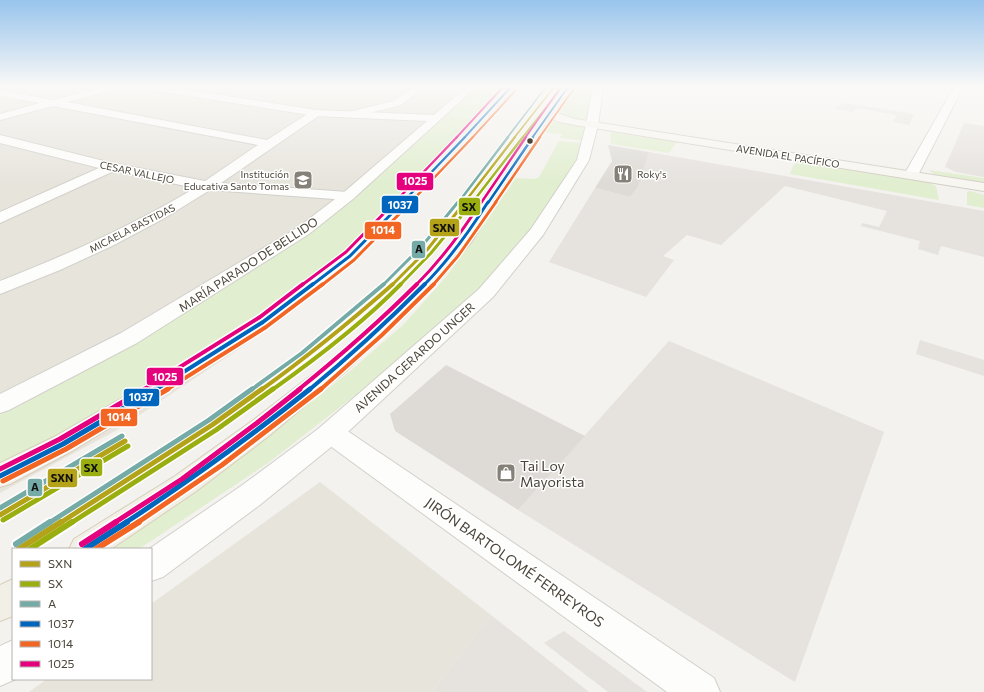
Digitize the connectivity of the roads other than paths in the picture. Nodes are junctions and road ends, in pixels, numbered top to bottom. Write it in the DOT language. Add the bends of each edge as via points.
graph roads {
  1 [pos="139,119"];
  2 [pos="306,119"];
  3 [pos="434,119"];
  4 [pos="481,119"];
  5 [pos="547,119"];
  6 [pos="548,119"];
  7 [pos="588,119"];
  8 [pos="941,119"];
  9 [pos="586,124"];
  10 [pos="0,139"];
  11 [pos="266,143"];
  12 [pos="112,167"];
  13 [pos="911,175"];
  14 [pos="208,186"];
  15 [pos="984,187"];
  16 [pos="348,196"];
  17 [pos="2,215"];
  18 [pos="0,288"];
  19 [pos="0,404"];
  20 [pos="331,433"];
  21 [pos="0,476"];
  22 [pos="87,548"];
  23 [pos="152,565"];
  24 [pos="12,597"];
  25 [pos="0,604"];
  26 [pos="12,660"];
  27 [pos="0,667"];
  28 [pos="700,692"];
  1 -- 11 [label="street"];
  2 -- 11 [label="street, MICAELA BASTIDAS"];
  3 -- 16 [label="street, MARÍA PARADO DE BELLIDO"];
  4 -- 21 [label="main road" via="350,256 263,322 63,444"];
  5 -- 22 [label="main road" via="466,237 437,272 395,314 338,366 262,428 185,484"];
  6 -- 9 [label="main road, AVENIDA EL PACÍFICO"];
  7 -- 9 [label="street, AVENIDA GERARDO UNGER"];
  8 -- 13 [label="street"];
  9 -- 13 [label="main road, AVENIDA EL PACÍFICO"];
  9 -- 20 [label="street, AVENIDA GERARDO UNGER" via="583,160 537,232 486,293"];
  10 -- 12 [label="street, CESAR VALLEJO"];
  11 -- 14 [label="street, MICAELA BASTIDAS"];
  12 -- 14 [label="street, CESAR VALLEJO"];
  12 -- 17 [label="street"];
  13 -- 15 [label="main road, AVENIDA EL PACÍFICO"];
  14 -- 16 [label="street, CESAR VALLEJO"];
  14 -- 18 [label="street, MICAELA BASTIDAS" via="113,238"];
  16 -- 19 [label="street, MARÍA PARADO DE BELLIDO" via="303,230 176,310 129,338"];
  20 -- 23 [label="street, AVENIDA GERARDO UNGER"];
  20 -- 28 [label="street, JIRÓN BARTOLOMÉ FERREYROS"];
  24 -- 25 [label="main road"];
  26 -- 27 [label="street"];
}
